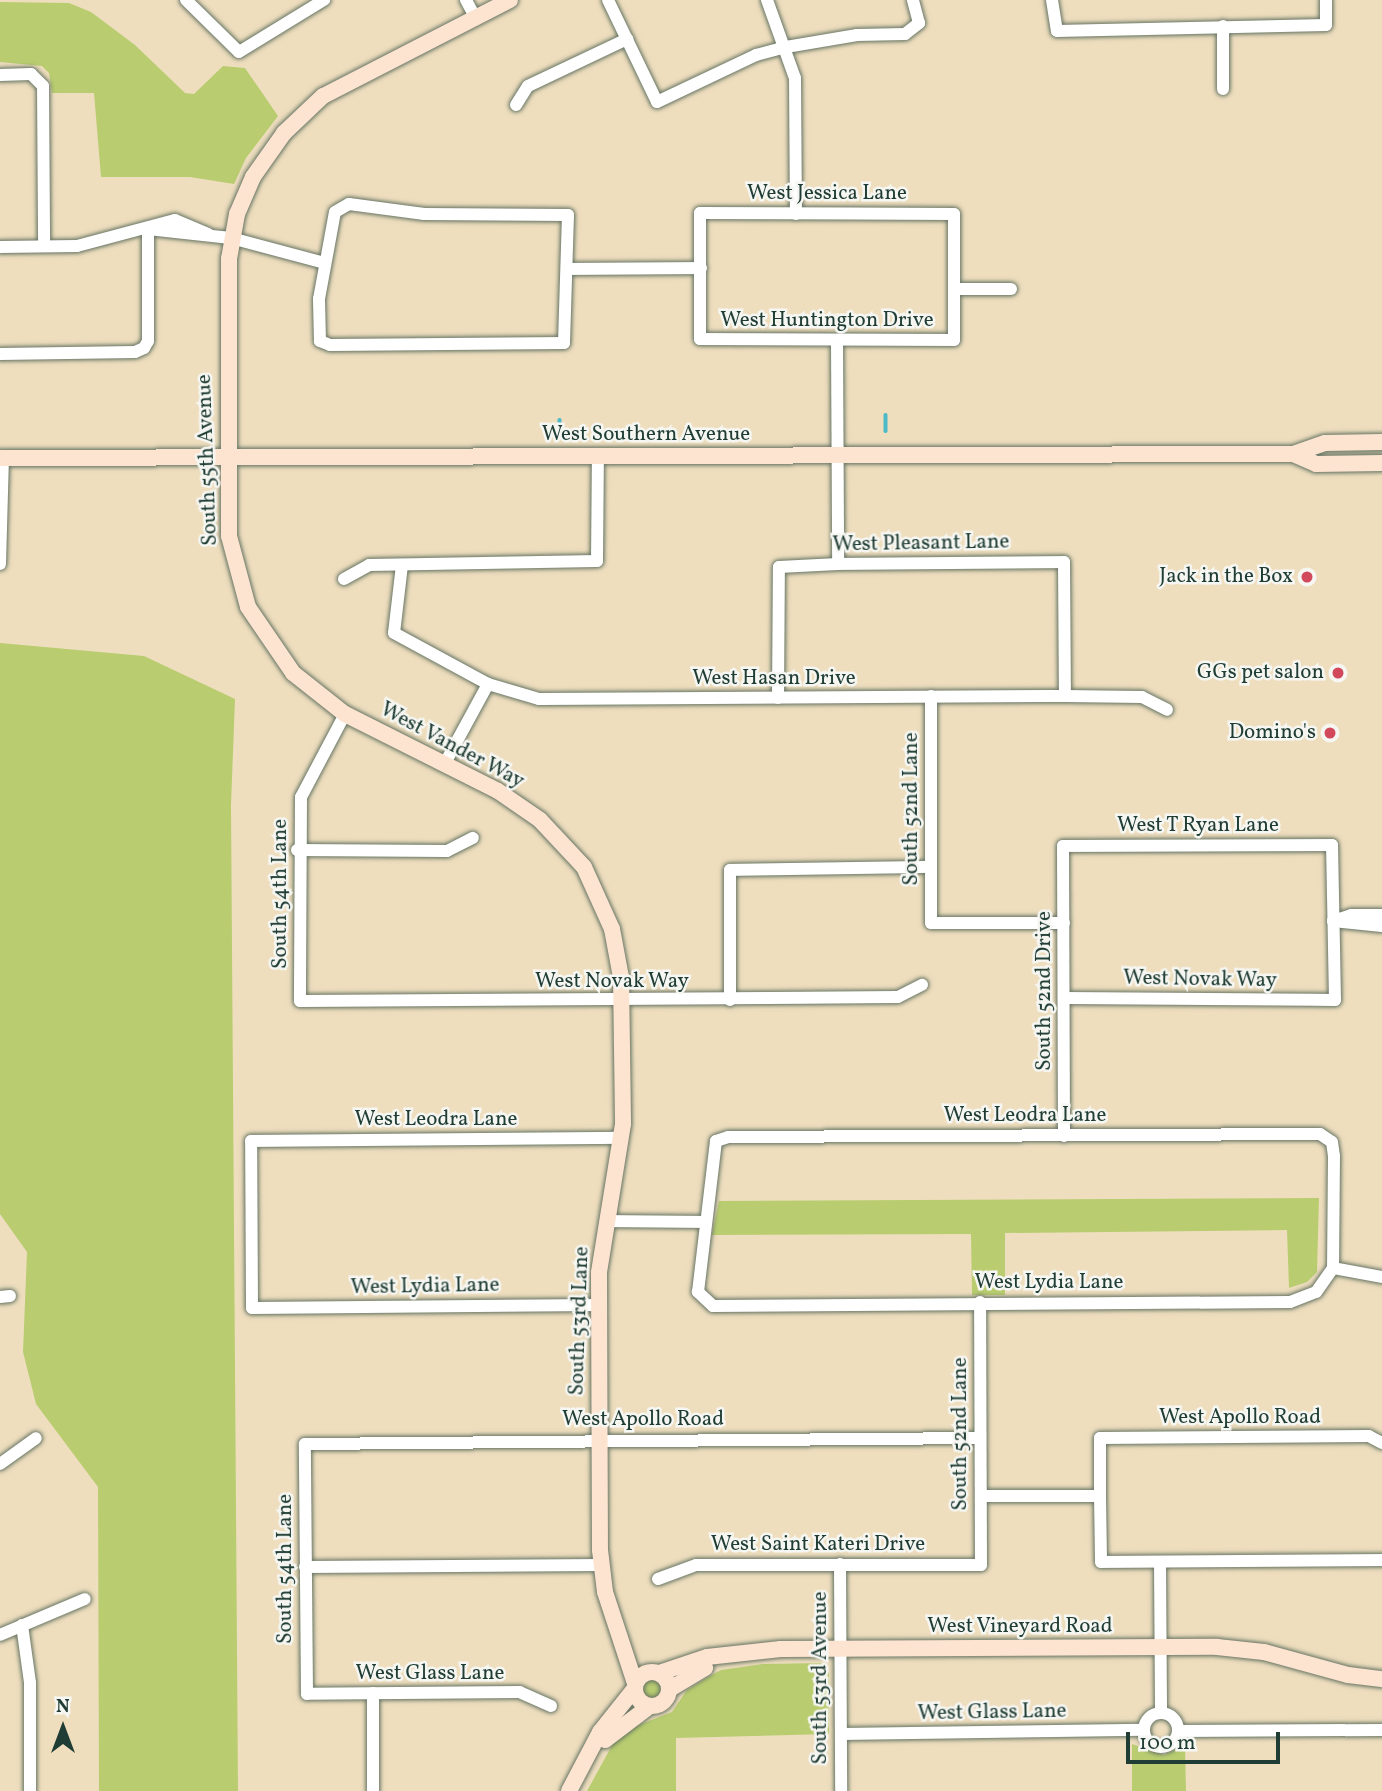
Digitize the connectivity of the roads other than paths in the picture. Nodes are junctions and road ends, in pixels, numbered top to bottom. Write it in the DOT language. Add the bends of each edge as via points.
graph roads {
  1 [pos="186,0"];
  2 [pos="324,0"];
  3 [pos="466,0"];
  4 [pos="510,0"];
  5 [pos="608,0"];
  6 [pos="767,0"];
  7 [pos="913,0"];
  8 [pos="1052,0"];
  9 [pos="1326,0"];
  10 [pos="475,17"];
  11 [pos="1223,26"];
  12 [pos="627,39"];
  13 [pos="786,47"];
  14 [pos="0,75"];
  15 [pos="1223,89"];
  16 [pos="516,105"];
  17 [pos="796,214"];
  18 [pos="175,220"];
  19 [pos="148,229"];
  20 [pos="208,234"];
  21 [pos="175,235"];
  22 [pos="231,238"];
  23 [pos="44,246"];
  24 [pos="0,247"];
  25 [pos="326,262"];
  26 [pos="701,268"];
  27 [pos="568,269"];
  28 [pos="954,289"];
  29 [pos="1011,289"];
  30 [pos="837,341"];
  31 [pos="0,354"];
  32 [pos="1382,442"];
  33 [pos="1293,454"];
  34 [pos="838,455"];
  35 [pos="227,456"];
  36 [pos="598,456"];
  37 [pos="1,458"];
  38 [pos="1382,463"];
  39 [pos="1,521"];
  40 [pos="0,564"];
  41 [pos="838,564"];
  42 [pos="402,565"];
  43 [pos="344,579"];
  44 [pos="488,684"];
  45 [pos="930,696"];
  46 [pos="1065,696"];
  47 [pos="778,698"];
  48 [pos="1167,710"];
  49 [pos="345,714"];
  50 [pos="445,763"];
  51 [pos="473,838"];
  52 [pos="1063,846"];
  53 [pos="297,850"];
  54 [pos="931,867"];
  55 [pos="1382,915"];
  56 [pos="1333,921"];
  57 [pos="1064,923"];
  58 [pos="1382,926"];
  59 [pos="922,985"];
  60 [pos="1064,998"];
  61 [pos="730,1000"];
  62 [pos="300,1001"];
  63 [pos="622,1002"];
  64 [pos="1064,1136"];
  65 [pos="622,1138"];
  66 [pos="607,1221"];
  67 [pos="705,1222"];
  68 [pos="1332,1268"];
  69 [pos="1382,1278"];
  70 [pos="980,1302"];
  71 [pos="599,1305"];
  72 [pos="252,1308"];
  73 [pos="36,1438"];
  74 [pos="981,1438"];
  75 [pos="599,1439"];
  76 [pos="1381,1441"];
  77 [pos="305,1444"];
  78 [pos="0,1464"];
  79 [pos="981,1496"];
  80 [pos="1100,1496"];
  81 [pos="1382,1560"];
  82 [pos="1160,1562"];
  83 [pos="840,1564"];
  84 [pos="601,1565"];
  85 [pos="981,1565"];
  86 [pos="305,1567"];
  87 [pos="658,1579"];
  88 [pos="85,1599"];
  89 [pos="22,1625"];
  90 [pos="0,1635"];
  91 [pos="622,1641"];
  92 [pos="1161,1647"];
  93 [pos="841,1649"];
  94 [pos="718,1658"];
  95 [pos="654,1672"];
  96 [pos="1382,1679"];
  97 [pos="635,1686"];
  98 [pos="670,1689"];
  99 [pos="373,1693"];
  100 [pos="307,1694"];
  101 [pos="551,1706"];
  102 [pos="650,1706"];
  103 [pos="1161,1713"];
  104 [pos="1144,1730"];
  105 [pos="1382,1730"];
  106 [pos="1178,1731"];
  107 [pos="841,1734"];
  108 [pos="594,1747"];
  109 [pos="30,1791"];
  110 [pos="373,1791"];
  111 [pos="569,1791"];
  112 [pos="841,1791"];
  1 -- 2 [label="street" via="239,52"];
  3 -- 10 [label="street"];
  4 -- 10 [label="street, South 55th Avenue"];
  5 -- 12 [label="street"];
  6 -- 13 [label="street"];
  7 -- 13 [label="street" via="919,23 905,34 857,35"];
  8 -- 11 [label="street" via="1057,31"];
  9 -- 11 [label="street" via="1326,25"];
  10 -- 22 [label="street, South 55th Avenue" via="323,96 294,122 257,169"];
  11 -- 15 [label="street"];
  12 -- 13 [label="street" via="657,102 756,55"];
  12 -- 16 [label="street" via="528,86"];
  13 -- 17 [label="street" via="795,78"];
  14 -- 23 [label="street" via="39,79"];
  17 -- 26 [label="street, West Jessica Lane" via="700,213"];
  17 -- 28 [label="street, West Jessica Lane" via="954,214"];
  18 -- 19 [label="street"];
  18 -- 20 [label="street"];
  18 -- 21 [label="street"];
  19 -- 21 [label="street"];
  19 -- 23 [label="street" via="99,242"];
  19 -- 31 [label="street" via="148,341 144,348 135,352"];
  20 -- 21 [label="street"];
  20 -- 22 [label="street"];
  22 -- 25 [label="street"];
  22 -- 35 [label="street, South 55th Avenue"];
  23 -- 24 [label="street"];
  25 -- 27 [label="street" via="340,206 424,214 568,215"];
  25 -- 27 [label="street" via="319,299 320,341 330,345 564,343"];
  26 -- 27 [label="street"];
  26 -- 30 [label="street, West Huntington Drive" via="700,339"];
  28 -- 29 [label="street, West Huntington Drive"];
  28 -- 30 [label="street, West Huntington Drive" via="954,340"];
  30 -- 34 [label="street"];
  32 -- 33 [label="street, West Southern Avenue" via="1325,443"];
  33 -- 34 [label="street, West Southern Avenue"];
  33 -- 38 [label="street, West Southern Avenue" via="1316,464"];
  34 -- 36 [label="street, West Southern Avenue"];
  34 -- 41 [label="street"];
  35 -- 36 [label="street, West Southern Avenue"];
  35 -- 37 [label="street, West Southern Avenue"];
  35 -- 49 [label="street, South 55th Avenue" via="230,547 248,607 293,673"];
  36 -- 42 [label="street" via="597,561"];
  37 -- 39 [label="street"];
  39 -- 40 [label="street"];
  41 -- 46 [label="street, West Pleasant Lane" via="1064,562"];
  41 -- 47 [label="street, West Pleasant Lane" via="779,567"];
  42 -- 43 [label="street" via="369,565"];
  42 -- 44 [label="street, West Hasan Drive" via="394,633"];
  44 -- 47 [label="street, West Hasan Drive" via="539,699"];
  44 -- 50 [label="street"];
  45 -- 46 [label="street, West Hasan Drive"];
  45 -- 47 [label="street, West Hasan Drive"];
  45 -- 54 [label="street, South 52nd Lane"];
  46 -- 48 [label="street, West Hasan Drive" via="1142,697"];
  49 -- 50 [label="street, West Vander Way"];
  49 -- 53 [label="street, South 54th Lane" via="301,797"];
  50 -- 63 [label="street, West Vander Way" via="516,802 575,855 612,929"];
  51 -- 53 [label="street" via="447,851"];
  52 -- 56 [label="street, West T Ryan Lane" via="1332,845"];
  52 -- 57 [label="street, South 52nd Drive"];
  53 -- 62 [label="street, South 54th Lane"];
  54 -- 57 [label="street, South 52nd Lane" via="931,923"];
  54 -- 61 [label="street" via="730,870"];
  55 -- 56 [label="street" via="1351,915"];
  56 -- 58 [label="street"];
  56 -- 60 [label="street, West Novak Way" via="1335,1000"];
  57 -- 60 [label="street, South 52nd Drive"];
  59 -- 61 [label="street, West Novak Way" via="898,997"];
  60 -- 64 [label="street, South 52nd Drive"];
  61 -- 63 [label="street, West Novak Way"];
  62 -- 63 [label="street, West Novak Way"];
  63 -- 65 [label="street, South 53rd Lane"];
  64 -- 67 [label="street, West Leodra Lane" via="729,1137 716,1141"];
  64 -- 68 [label="street, West Leodra Lane" via="1320,1134 1332,1142"];
  65 -- 66 [label="street, South 53rd Lane"];
  65 -- 72 [label="street, West Leodra Lane" via="251,1141"];
  66 -- 67 [label="street"];
  66 -- 71 [label="street, South 53rd Lane"];
  67 -- 70 [label="street, West Lydia Lane" via="698,1284 702,1299 713,1306"];
  68 -- 69 [label="street"];
  68 -- 70 [label="street, West Lydia Lane" via="1316,1292 1290,1302"];
  70 -- 74 [label="street, South 52nd Lane"];
  71 -- 72 [label="street, West Lydia Lane"];
  71 -- 75 [label="street, South 53rd Lane"];
  73 -- 78 [label="street"];
  74 -- 75 [label="street, West Apollo Road"];
  74 -- 79 [label="street, South 52nd Lane"];
  75 -- 77 [label="street, West Apollo Road"];
  75 -- 84 [label="street, South 53rd Lane"];
  76 -- 80 [label="street, West Apollo Road" via="1100,1438"];
  77 -- 86 [label="street, South 54th Lane"];
  79 -- 80 [label="street"];
  79 -- 85 [label="street, South 52nd Lane"];
  80 -- 82 [label="street" via="1101,1562"];
  81 -- 82 [label="street"];
  82 -- 92 [label="street"];
  83 -- 85 [label="street, West Saint Kateri Drive"];
  83 -- 87 [label="street, West Saint Kateri Drive" via="696,1565"];
  83 -- 93 [label="street, South 53rd Avenue"];
  84 -- 86 [label="street"];
  84 -- 91 [label="street, South 53rd Lane"];
  86 -- 100 [label="street, South 54th Lane"];
  88 -- 89 [label="street"];
  89 -- 90 [label="street"];
  89 -- 109 [label="street" via="30,1684"];
  91 -- 95 [label="street, South 53rd Lane"];
  91 -- 97 [label="street, South 53rd Lane"];
  92 -- 93 [label="street, West Vineyard Road"];
  92 -- 96 [label="street, West Vineyard Road" via="1252,1650"];
  92 -- 103 [label="street"];
  93 -- 94 [label="street, West Vineyard Road" via="767,1650"];
  93 -- 107 [label="street, South 53rd Avenue"];
  94 -- 95 [label="street, West Vineyard Road"];
  94 -- 98 [label="street"];
  95 -- 97 [label="street"];
  95 -- 98 [label="street, South 53rd Lane"];
  97 -- 102 [label="street, South 53rd Lane" via="637,1698"];
  97 -- 108 [label="street"];
  98 -- 102 [label="street" via="663,1702"];
  99 -- 100 [label="street, West Glass Lane"];
  99 -- 101 [label="street, West Glass Lane" via="520,1692"];
  99 -- 110 [label="street"];
  102 -- 108 [label="street"];
  103 -- 104 [label="street" via="1151,1716"];
  103 -- 106 [label="street" via="1171,1717"];
  104 -- 106 [label="street" via="1148,1741 1158,1747 1169,1745"];
  104 -- 107 [label="street, West Glass Lane"];
  105 -- 106 [label="street"];
  107 -- 112 [label="street, South 53rd Avenue"];
  108 -- 111 [label="street"];
}
